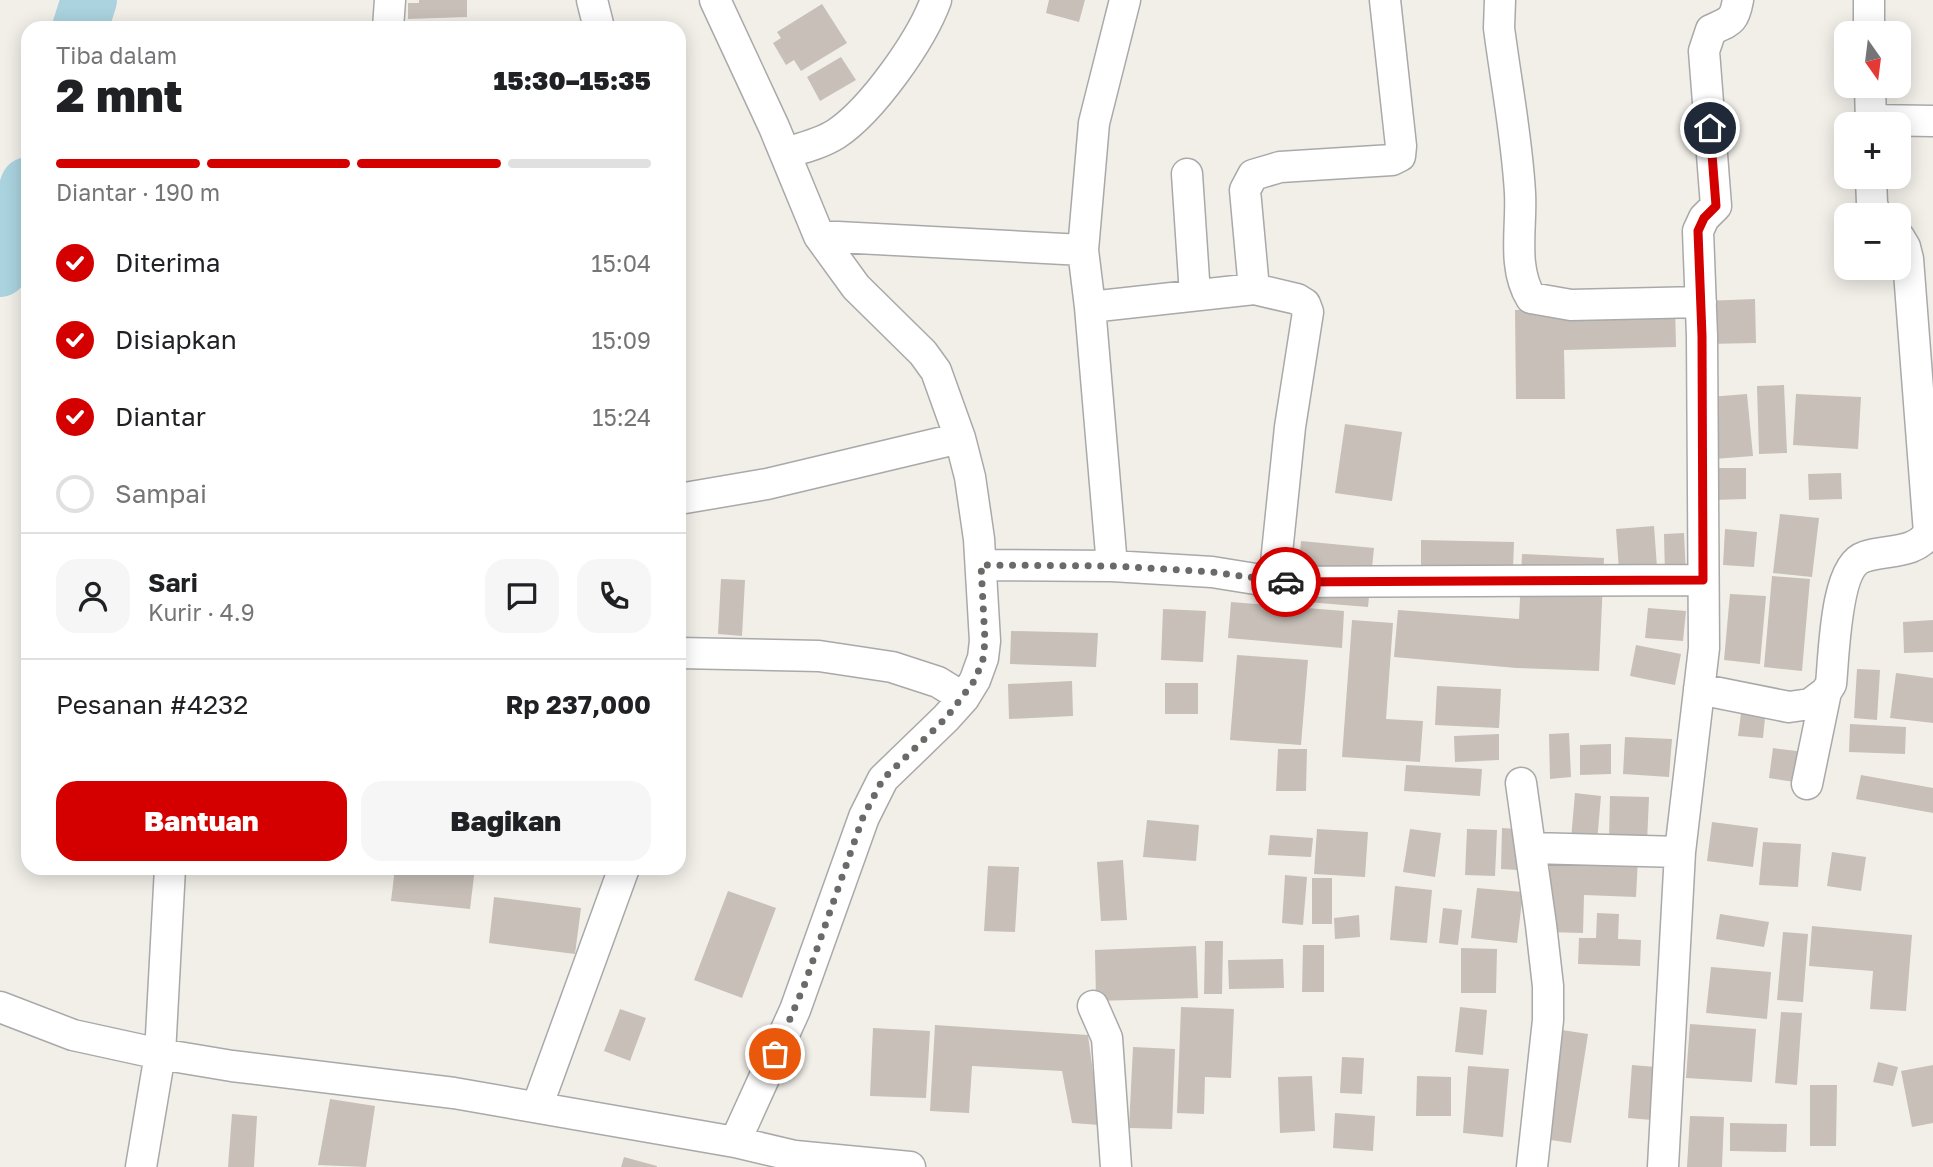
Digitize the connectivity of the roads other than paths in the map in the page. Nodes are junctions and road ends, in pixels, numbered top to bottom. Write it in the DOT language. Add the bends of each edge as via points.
graph roads {
  1 [pos="390,0"];
  2 [pos="592,0"];
  3 [pos="715,0"];
  4 [pos="936,0"];
  5 [pos="1125,0"];
  6 [pos="1385,0"];
  7 [pos="1500,0"];
  8 [pos="1738,0"];
  9 [pos="1869,0"];
  10 [pos="388,21"];
  11 [pos="597,21"];
  12 [pos="1869,21"];
  13 [pos="1911,121"];
  14 [pos="1933,121"];
  15 [pos="785,153"];
  16 [pos="1187,174"];
  17 [pos="819,236"];
  18 [pos="1083,250"];
  19 [pos="1910,280"];
  20 [pos="1254,289"];
  21 [pos="1195,295"];
  22 [pos="1701,302"];
  23 [pos="1090,307"];
  24 [pos="960,438"];
  25 [pos="686,498"];
  26 [pos="981,565"];
  27 [pos="1112,566"];
  28 [pos="1703,580"];
  29 [pos="1274,582"];
  30 [pos="686,653"];
  31 [pos="1699,689"];
  32 [pos="1826,692"];
  33 [pos="964,698"];
  34 [pos="1521,783"];
  35 [pos="1807,784"];
  36 [pos="1531,848"];
  37 [pos="1680,852"];
  38 [pos="170,875"];
  39 [pos="621,875"];
  40 [pos="1093,1006"];
  41 [pos="0,1007"];
  42 [pos="160,1054"];
  43 [pos="537,1107"];
  44 [pos="735,1142"];
  45 [pos="794,1162"];
  46 [pos="141,1167"];
  47 [pos="910,1167"];
  48 [pos="1116,1167"];
  49 [pos="1532,1167"];
  50 [pos="1663,1167"];
  1 -- 10 [label="street"];
  2 -- 11 [label="street"];
  3 -- 15 [label="street"];
  4 -- 15 [label="street" via="908,54 869,104 836,134"];
  5 -- 18 [label="street" via="1094,123"];
  6 -- 20 [label="street" via="1400,156 1280,167 1253,175 1245,190"];
  7 -- 22 [label="street" via="1499,27 1520,192 1520,266 1531,298 1571,305"];
  8 -- 22 [label="street" via="1730,22 1711,30 1704,51 1716,206 1698,231"];
  9 -- 12 [label="street"];
  13 -- 14 [label="street"];
  15 -- 17 [label="street"];
  16 -- 21 [label="street"];
  17 -- 18 [label="street"];
  17 -- 24 [label="street" via="856,287 936,371"];
  18 -- 23 [label="street"];
  19 -- 32 [label="street" via="1929,533 1923,542 1902,551 1863,557 1854,565 1842,588 1831,684"];
  20 -- 21 [label="street"];
  20 -- 29 [label="street" via="1297,299 1308,312"];
  21 -- 23 [label="street"];
  22 -- 28 [label="street"];
  23 -- 27 [label="street"];
  24 -- 25 [label="street" via="767,484"];
  24 -- 26 [label="street" via="970,477"];
  26 -- 27 [label="street"];
  26 -- 33 [label="street" via="983,659"];
  27 -- 29 [label="street" via="1212,572"];
  28 -- 29 [label="street"];
  28 -- 31 [label="street"];
  30 -- 33 [label="street" via="819,656 892,667 938,682"];
  31 -- 32 [label="street" via="1789,707 1810,704"];
  31 -- 37 [label="street"];
  32 -- 35 [label="street"];
  33 -- 44 [label="street" via="883,779 863,817 795,1010"];
  34 -- 36 [label="street"];
  36 -- 37 [label="street"];
  36 -- 49 [label="street" via="1548,1020"];
  37 -- 50 [label="street"];
  38 -- 42 [label="street"];
  39 -- 43 [label="street"];
  40 -- 48 [label="street" via="1107,1038"];
  41 -- 42 [label="street" via="73,1035"];
  42 -- 43 [label="street"];
  42 -- 46 [label="street"];
  43 -- 44 [label="street"];
  44 -- 45 [label="street"];
  45 -- 47 [label="street"];
}
